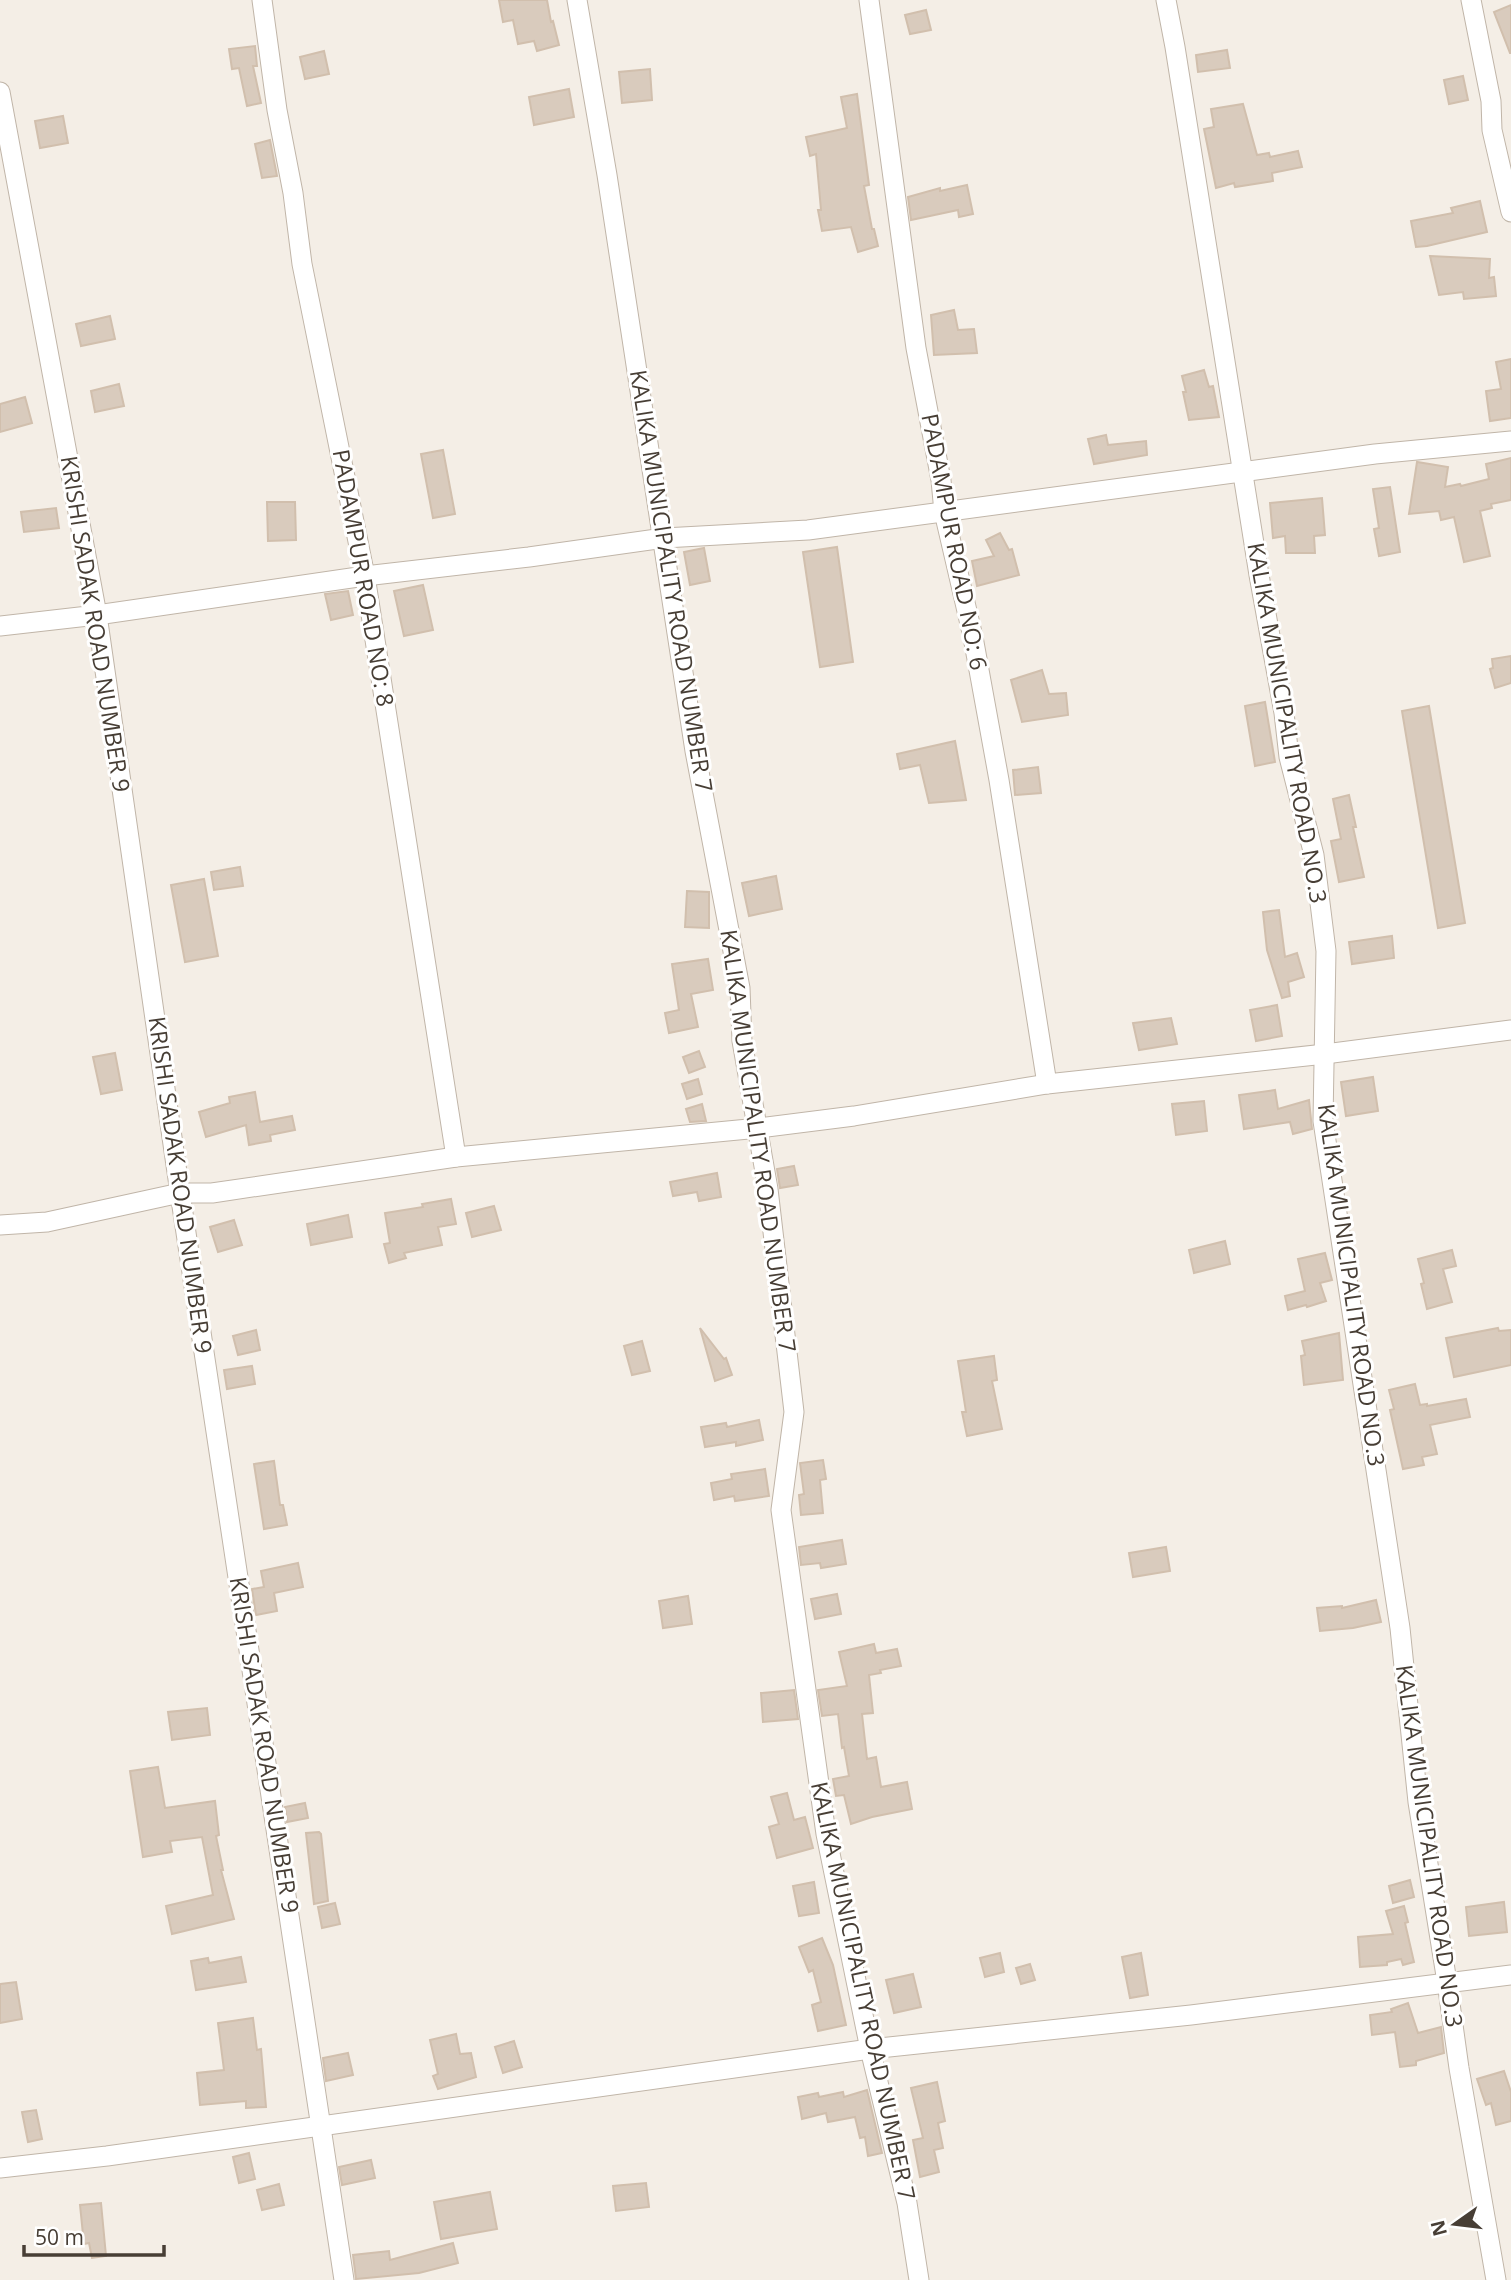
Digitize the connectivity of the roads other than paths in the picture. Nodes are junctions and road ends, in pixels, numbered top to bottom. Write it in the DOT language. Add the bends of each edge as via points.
graph roads {
  1 [pos="262,0"];
  2 [pos="577,0"];
  3 [pos="869,0"];
  4 [pos="1166,0"];
  5 [pos="1471,0"];
  6 [pos="0,92"];
  7 [pos="1511,212"];
  8 [pos="1511,441"];
  9 [pos="1243,473"];
  10 [pos="944,512"];
  11 [pos="664,538"];
  12 [pos="365,576"];
  13 [pos="97,615"];
  14 [pos="0,626"];
  15 [pos="1511,1030"];
  16 [pos="1325,1054"];
  17 [pos="1046,1084"];
  18 [pos="759,1128"];
  19 [pos="456,1157"];
  20 [pos="180,1193"];
  21 [pos="0,1225"];
  22 [pos="1511,1975"];
  23 [pos="1447,1982"];
  24 [pos="870,2049"];
  25 [pos="322,2125"];
  26 [pos="0,2168"];
  27 [pos="344,2280"];
  28 [pos="919,2280"];
  29 [pos="1496,2280"];
  1 -- 12 [label="street, PADAMPUR ROAD NO: 8" via="302,264"];
  2 -- 11 [label="street, KALIKA MUNICIPALITY ROAD NUMBER 7"];
  3 -- 10 [label="street, PADAMPUR ROAD NO: 6" via="916,348"];
  4 -- 9 [label="street, KALIKA MUNICIPALITY ROAD NO.3"];
  5 -- 7 [label="street"];
  6 -- 13 [label="street, KRISHI SADAK ROAD NUMBER 9"];
  8 -- 9 [label="street"];
  9 -- 10 [label="street"];
  9 -- 16 [label="street, KALIKA MUNICIPALITY ROAD NO.3" via="1289,757 1314,855 1326,951"];
  10 -- 11 [label="street" via="808,530"];
  10 -- 17 [label="street, PADAMPUR ROAD NO: 6" via="997,767"];
  11 -- 12 [label="street"];
  11 -- 18 [label="street, KALIKA MUNICIPALITY ROAD NUMBER 7"];
  12 -- 13 [label="street"];
  12 -- 19 [label="street, PADAMPUR ROAD NO: 8"];
  13 -- 14 [label="street"];
  13 -- 20 [label="street, KRISHI SADAK ROAD NUMBER 9"];
  15 -- 16 [label="street"];
  16 -- 17 [label="street"];
  16 -- 23 [label="street, KALIKA MUNICIPALITY ROAD NO.3" via="1323,1121 1400,1628 1418,1802"];
  17 -- 18 [label="street"];
  18 -- 19 [label="street"];
  18 -- 24 [label="street, KALIKA MUNICIPALITY ROAD NUMBER 7" via="794,1412 781,1510 826,1835"];
  19 -- 20 [label="street" via="212,1193"];
  20 -- 21 [label="street" via="47,1222"];
  20 -- 25 [label="street, KRISHI SADAK ROAD NUMBER 9"];
  22 -- 23 [label="street"];
  23 -- 24 [label="street"];
  23 -- 29 [label="street, KALIKA MUNICIPALITY ROAD NO.3"];
  24 -- 25 [label="street"];
  24 -- 28 [label="street, KALIKA MUNICIPALITY ROAD NUMBER 7" via="907,2203"];
  25 -- 26 [label="street"];
  25 -- 27 [label="street, KRISHI SADAK ROAD NUMBER 9"];
}
